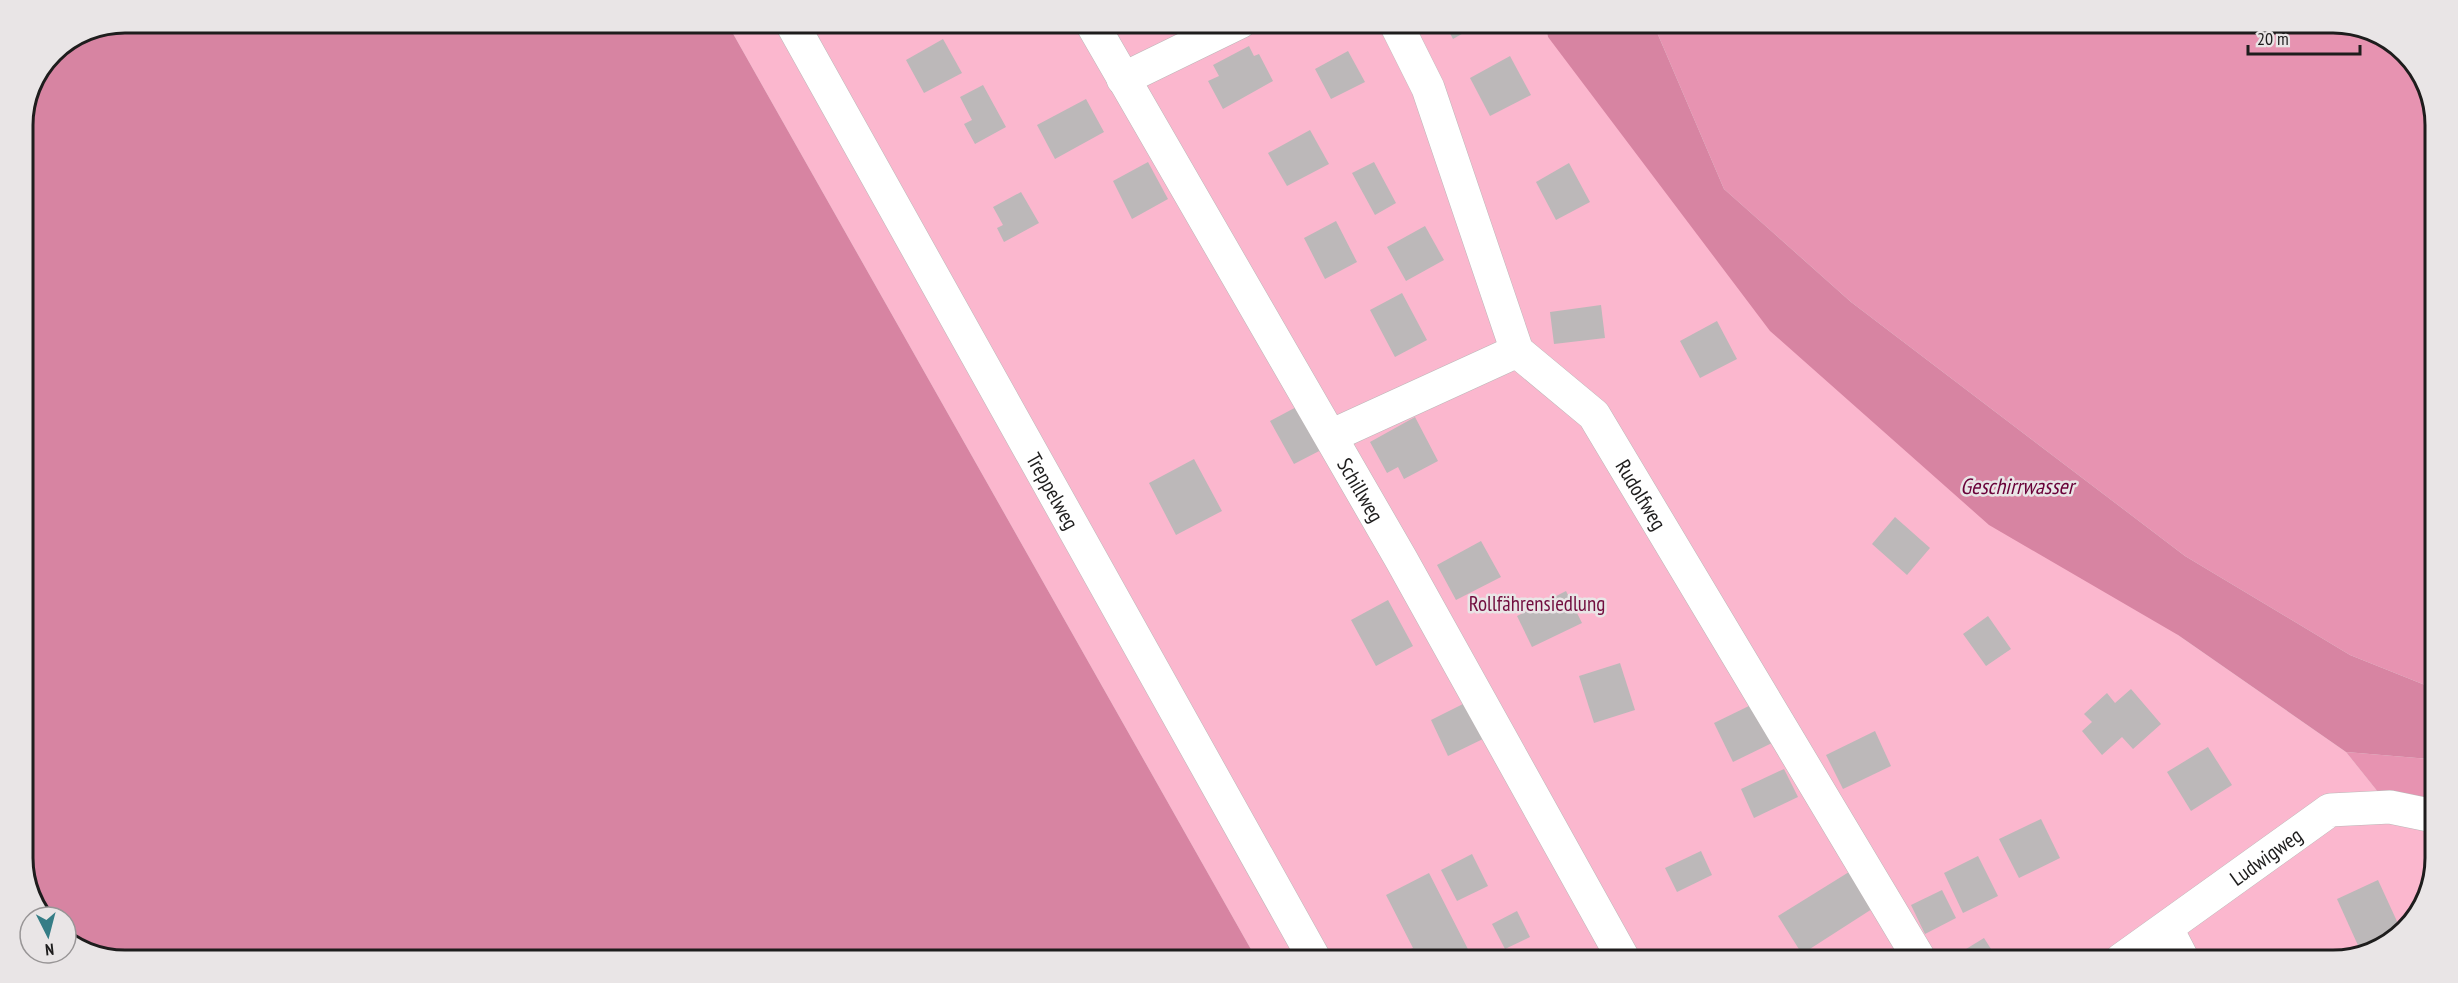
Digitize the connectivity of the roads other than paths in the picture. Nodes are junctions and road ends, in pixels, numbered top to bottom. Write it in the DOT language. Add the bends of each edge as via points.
graph roads {
  1 [pos="797,33"];
  2 [pos="1097,33"];
  3 [pos="1217,33"];
  4 [pos="1400,33"];
  5 [pos="1123,79"];
  6 [pos="1517,351"];
  7 [pos="1331,436"];
  8 [pos="2425,814"];
  9 [pos="2167,929"];
  10 [pos="1309,950"];
  11 [pos="1618,950"];
  12 [pos="1914,950"];
  13 [pos="2136,950"];
  14 [pos="2178,950"];
  1 -- 10 [label="street, Treppelweg"];
  2 -- 5 [label="street, Schillweg"];
  3 -- 5 [label="street"];
  4 -- 6 [label="street" via="1428,88"];
  5 -- 7 [label="street, Schillweg"];
  6 -- 7 [label="street"];
  6 -- 12 [label="street, Rudolfweg" via="1594,414"];
  7 -- 11 [label="street, Schillweg"];
  8 -- 9 [label="street, Ludwigweg" via="2390,807 2330,810"];
  9 -- 13 [label="street, Ludwigweg"];
  9 -- 14 [label="street"];
}
